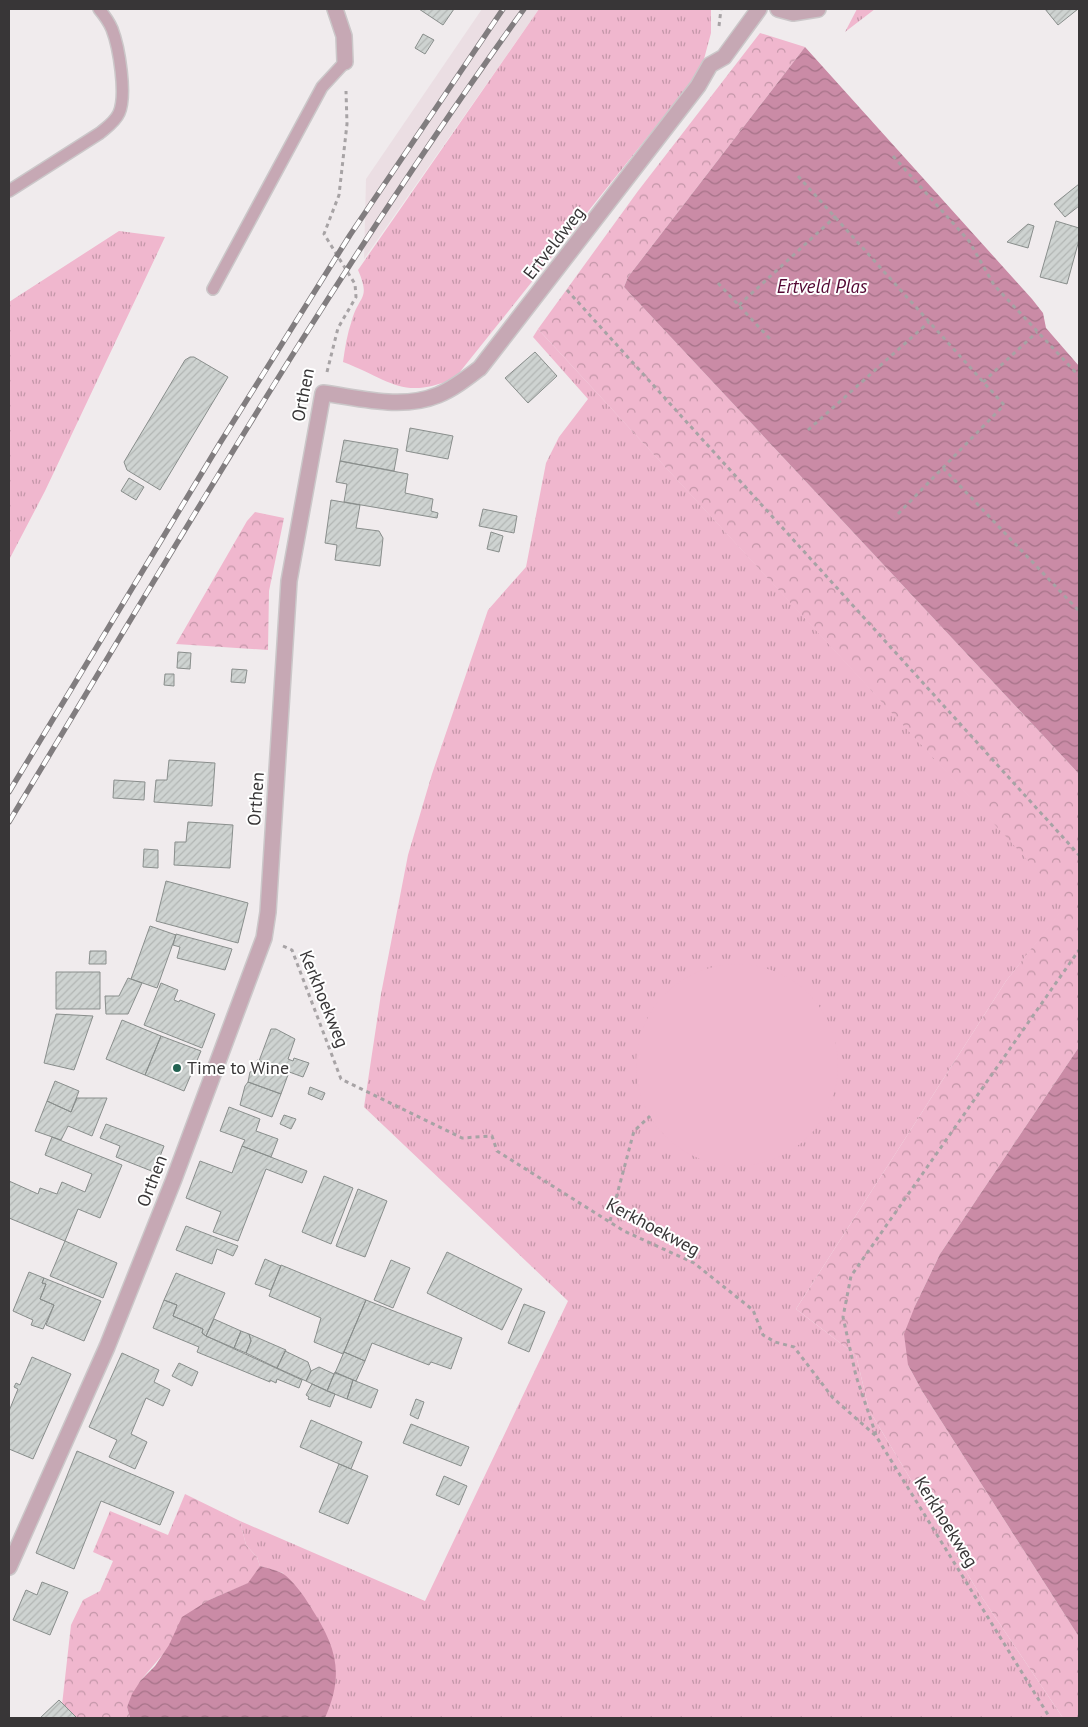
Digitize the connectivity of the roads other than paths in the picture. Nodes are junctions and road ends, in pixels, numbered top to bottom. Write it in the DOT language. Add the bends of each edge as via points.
graph roads {
  1 [pos="100,9"];
  2 [pos="334,9"];
  3 [pos="759,9"];
  4 [pos="778,9"];
  5 [pos="818,9"];
  6 [pos="345,62"];
  7 [pos="9,191"];
  8 [pos="213,289"];
  9 [pos="323,393"];
  10 [pos="9,1566"];
  1 -- 7 [label="lane" via="117,45 122,100 118,113 112,123 100,132"];
  2 -- 6 [label="street" via="344,36"];
  3 -- 9 [label="street, Ertveldweg" via="724,56 710,65 698,86 480,368 430,398 397,403"];
  4 -- 5 [label="street" via="793,13"];
  6 -- 8 [label="lane" via="322,87"];
  9 -- 10 [label="street, Orthen" via="289,581 264,938 107,1347"];
}
